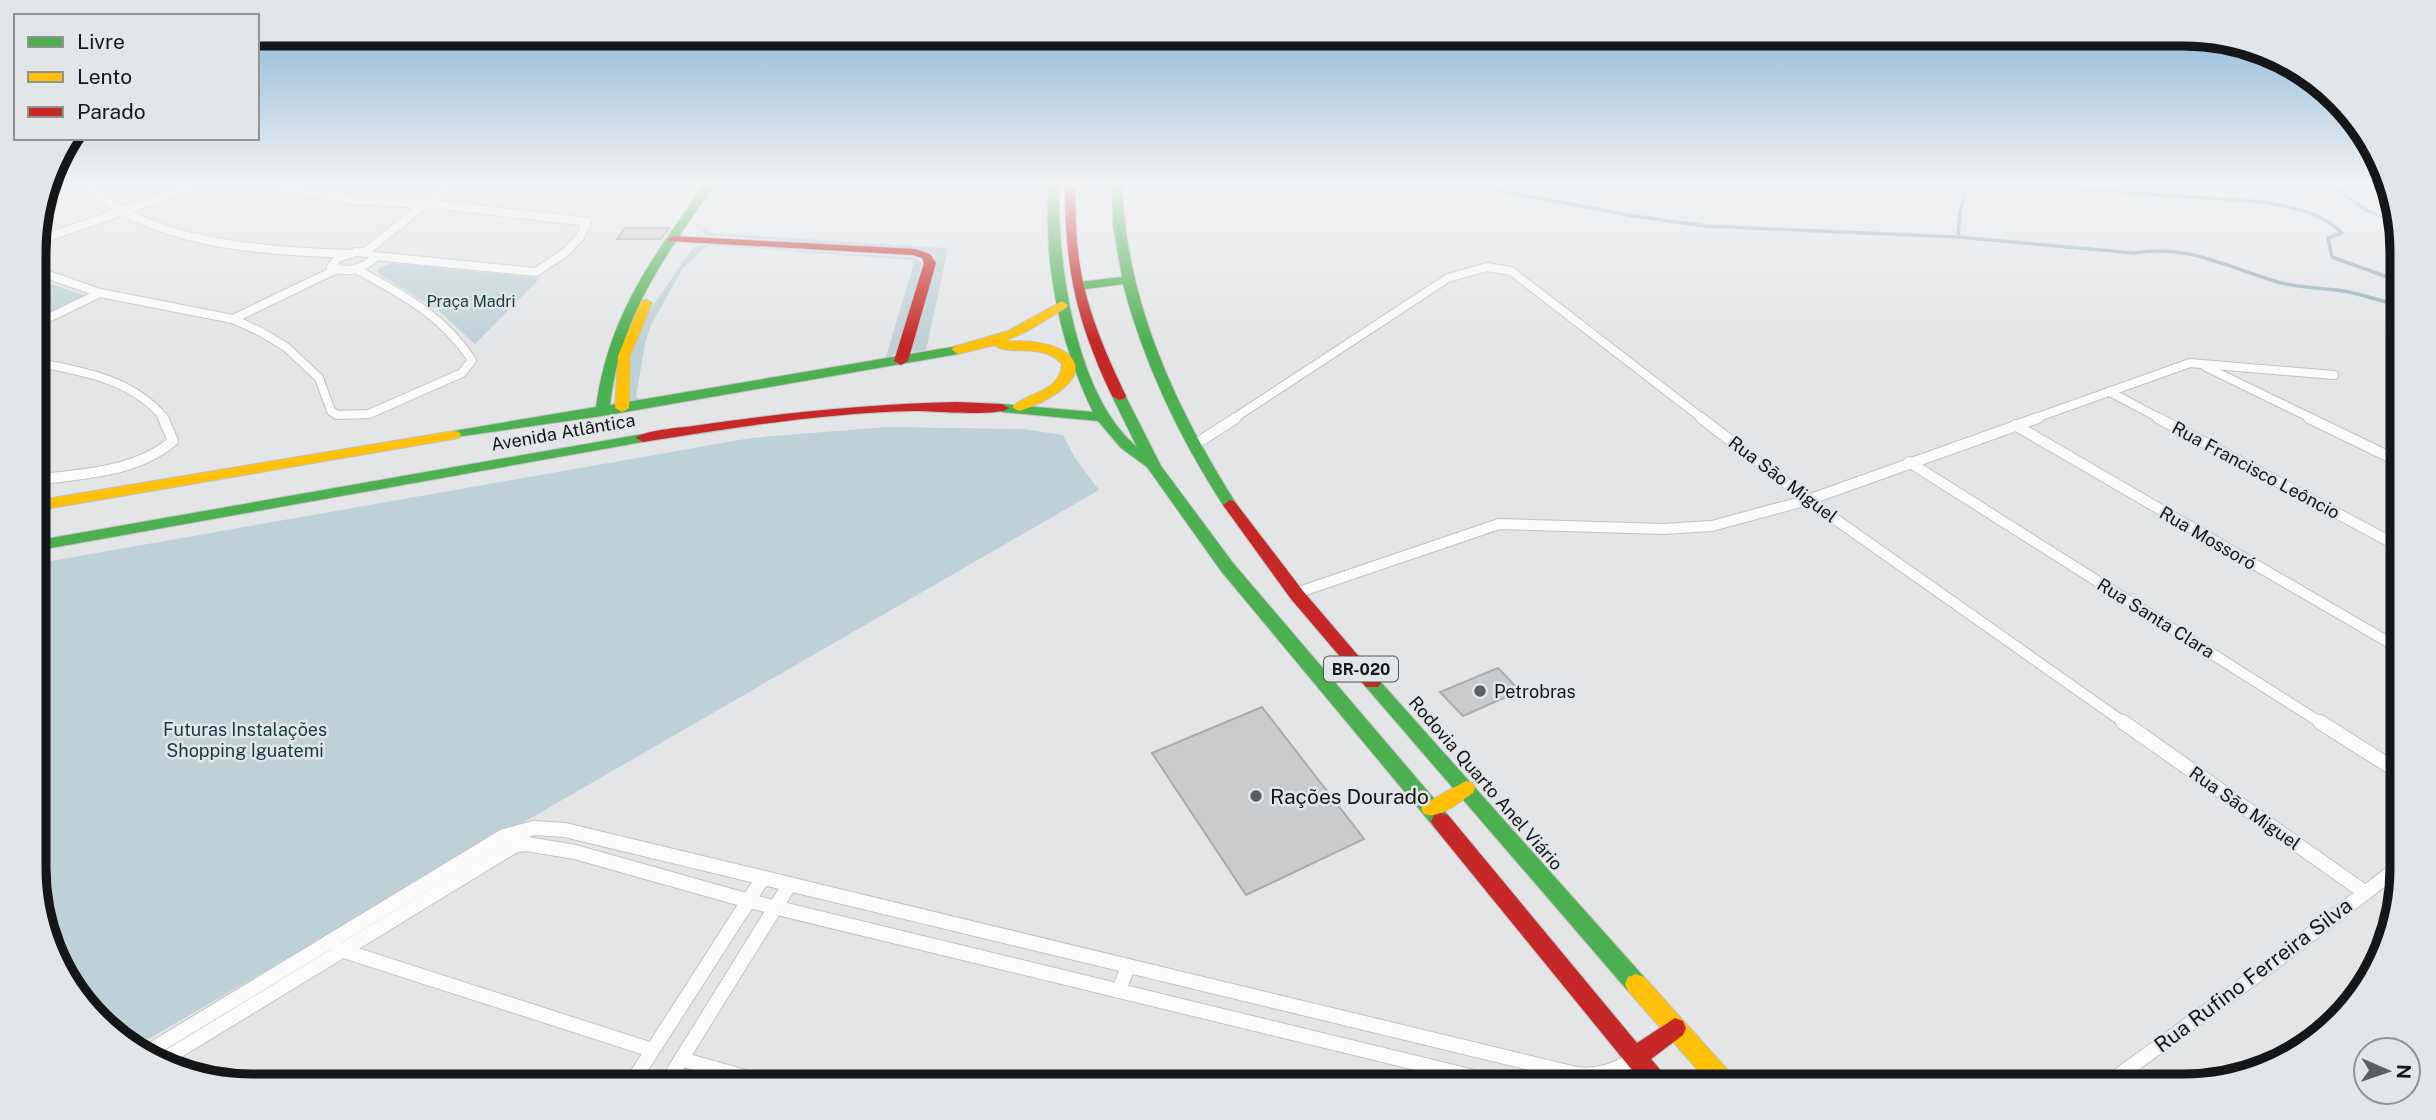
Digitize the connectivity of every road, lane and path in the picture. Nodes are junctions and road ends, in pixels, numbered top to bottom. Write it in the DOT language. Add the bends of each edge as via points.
graph roads {
  1 [pos="198,237"];
  2 [pos="388,237"];
  3 [pos="577,237"];
  4 [pos="1052,237"];
  5 [pos="1072,237"];
  6 [pos="1120,237"];
  7 [pos="673,239"];
  8 [pos="291,253"];
  9 [pos="349,254"];
  10 [pos="369,254"];
  11 [pos="333,267"];
  12 [pos="356,269"];
  13 [pos="46,274"];
  14 [pos="1128,280"];
  15 [pos="1079,286"];
  16 [pos="100,293"];
  17 [pos="1062,305"];
  18 [pos="46,319"];
  19 [pos="233,319"];
  20 [pos="985,345"];
  21 [pos="901,361"];
  22 [pos="2198,363"];
  23 [pos="46,364"];
  24 [pos="2334,375"];
  25 [pos="2110,391"];
  26 [pos="622,408"];
  27 [pos="1013,409"];
  28 [pos="602,412"];
  29 [pos="1102,417"];
  30 [pos="2015,425"];
  31 [pos="1194,445"];
  32 [pos="2390,457"];
  33 [pos="1909,462"];
  34 [pos="1154,467"];
  35 [pos="46,478"];
  36 [pos="1808,500"];
  37 [pos="46,504"];
  38 [pos="2390,542"];
  39 [pos="46,544"];
  40 [pos="1296,593"];
  41 [pos="2390,643"];
  42 [pos="2390,766"];
  43 [pos="1466,788"];
  44 [pos="1431,809"];
  45 [pos="587,835"];
  46 [pos="575,852"];
  47 [pos="2390,872"];
  48 [pos="763,878"];
  49 [pos="790,884"];
  50 [pos="2363,891"];
  51 [pos="749,901"];
  52 [pos="775,907"];
  53 [pos="325,945"];
  54 [pos="341,950"];
  55 [pos="1128,966"];
  56 [pos="1119,991"];
  57 [pos="1675,1028"];
  58 [pos="152,1049"];
  59 [pos="652,1051"];
  60 [pos="168,1057"];
  61 [pos="1636,1057"];
  62 [pos="681,1059"];
  63 [pos="637,1074"];
  64 [pos="672,1074"];
  65 [pos="735,1074"];
  66 [pos="1447,1074"];
  67 [pos="1577,1074"];
  68 [pos="1606,1074"];
  69 [pos="1647,1074"];
  70 [pos="1716,1074"];
  71 [pos="2121,1074"];
  1 -- 8 [label="street"];
  2 -- 10 [label="street"];
  3 -- 10 [label="street" via="554,264 536,272"];
  4 -- 17 [label="main road"];
  5 -- 15 [label="main road, BR-020"];
  6 -- 14 [label="main road, Rodovia Quarto Anel Viário / BR-020"];
  7 -- 21 [label="main road" via="926,256 930,263"];
  7 -- 26 [label="main road" via="624,356"];
  7 -- 28 [label="main road" via="618,336"];
  8 -- 9 [label="street"];
  8 -- 11 [label="street"];
  9 -- 10 [label="street"];
  9 -- 11 [label="street"];
  10 -- 12 [label="street" via="369,263"];
  11 -- 12 [label="street"];
  11 -- 19 [label="street"];
  12 -- 19 [label="street" via="439,317 456,334 472,360 470,366 369,414 337,415 311,370 286,347"];
  13 -- 16 [label="street"];
  14 -- 15 [label="main road"];
  14 -- 31 [label="main road, Rodovia Quarto Anel Viário / BR-020" via="1157,369"];
  15 -- 34 [label="main road, BR-020" via="1103,364"];
  16 -- 18 [label="street"];
  16 -- 19 [label="street"];
  17 -- 20 [label="main road, Avenida Atlântica" via="1027,329"];
  17 -- 29 [label="main road"];
  20 -- 21 [label="main road, Avenida Atlântica"];
  20 -- 27 [label="main road" via="1042,347 1067,358 1070,365 1060,384 1032,404"];
  21 -- 26 [label="main road, Avenida Atlântica"];
  22 -- 24 [label="street"];
  22 -- 25 [label="street"];
  22 -- 32 [label="street"];
  23 -- 35 [label="street" via="100,375 136,391 159,412 173,441 143,462"];
  25 -- 30 [label="street"];
  25 -- 38 [label="street, Rua Francisco Leôncio"];
  26 -- 28 [label="main road, Avenida Atlântica"];
  27 -- 29 [label="main road, Avenida Atlântica"];
  27 -- 39 [label="main road, Avenida Atlântica" via="902,406 698,428"];
  28 -- 37 [label="main road, Avenida Atlântica"];
  29 -- 34 [label="main road"];
  30 -- 33 [label="street"];
  30 -- 41 [label="street, Rua Mossoró"];
  31 -- 36 [label="street, Rua São Miguel" via="1448,278 1491,266 1511,271"];
  31 -- 40 [label="main road, Rodovia Quarto Anel Viário / BR-020" via="1234,511"];
  33 -- 36 [label="street"];
  33 -- 42 [label="street, Rua Santa Clara"];
  34 -- 44 [label="main road, BR-020" via="1227,568"];
  36 -- 40 [label="street" via="1712,526 1499,524"];
  36 -- 50 [label="street, Rua São Miguel"];
  40 -- 43 [label="main road, Rodovia Quarto Anel Viário / BR-020"];
  43 -- 44 [label="main road"];
  43 -- 57 [label="main road, Rodovia Quarto Anel Viário / BR-020"];
  44 -- 61 [label="main road, BR-020"];
  45 -- 46 [label="street"];
  45 -- 48 [label="street"];
  45 -- 53 [label="street" via="534,828 504,836"];
  46 -- 51 [label="street"];
  46 -- 54 [label="street" via="516,845"];
  47 -- 50 [label="street, Rua Rufino Ferreira Silva"];
  48 -- 49 [label="street"];
  48 -- 51 [label="street"];
  49 -- 52 [label="street"];
  49 -- 55 [label="street"];
  50 -- 71 [label="street, Rua Rufino Ferreira Silva"];
  51 -- 52 [label="street"];
  51 -- 59 [label="street"];
  52 -- 56 [label="street"];
  52 -- 62 [label="street"];
  53 -- 54 [label="street"];
  53 -- 58 [label="street"];
  54 -- 59 [label="street"];
  54 -- 60 [label="street"];
  55 -- 56 [label="street"];
  55 -- 67 [label="street"];
  56 -- 66 [label="street"];
  57 -- 61 [label="main road"];
  57 -- 70 [label="main road, Rodovia Quarto Anel Viário / BR-020"];
  59 -- 63 [label="street"];
  61 -- 68 [label="street"];
  61 -- 69 [label="main road, BR-020"];
  62 -- 64 [label="street"];
  62 -- 65 [label="street"];
}
